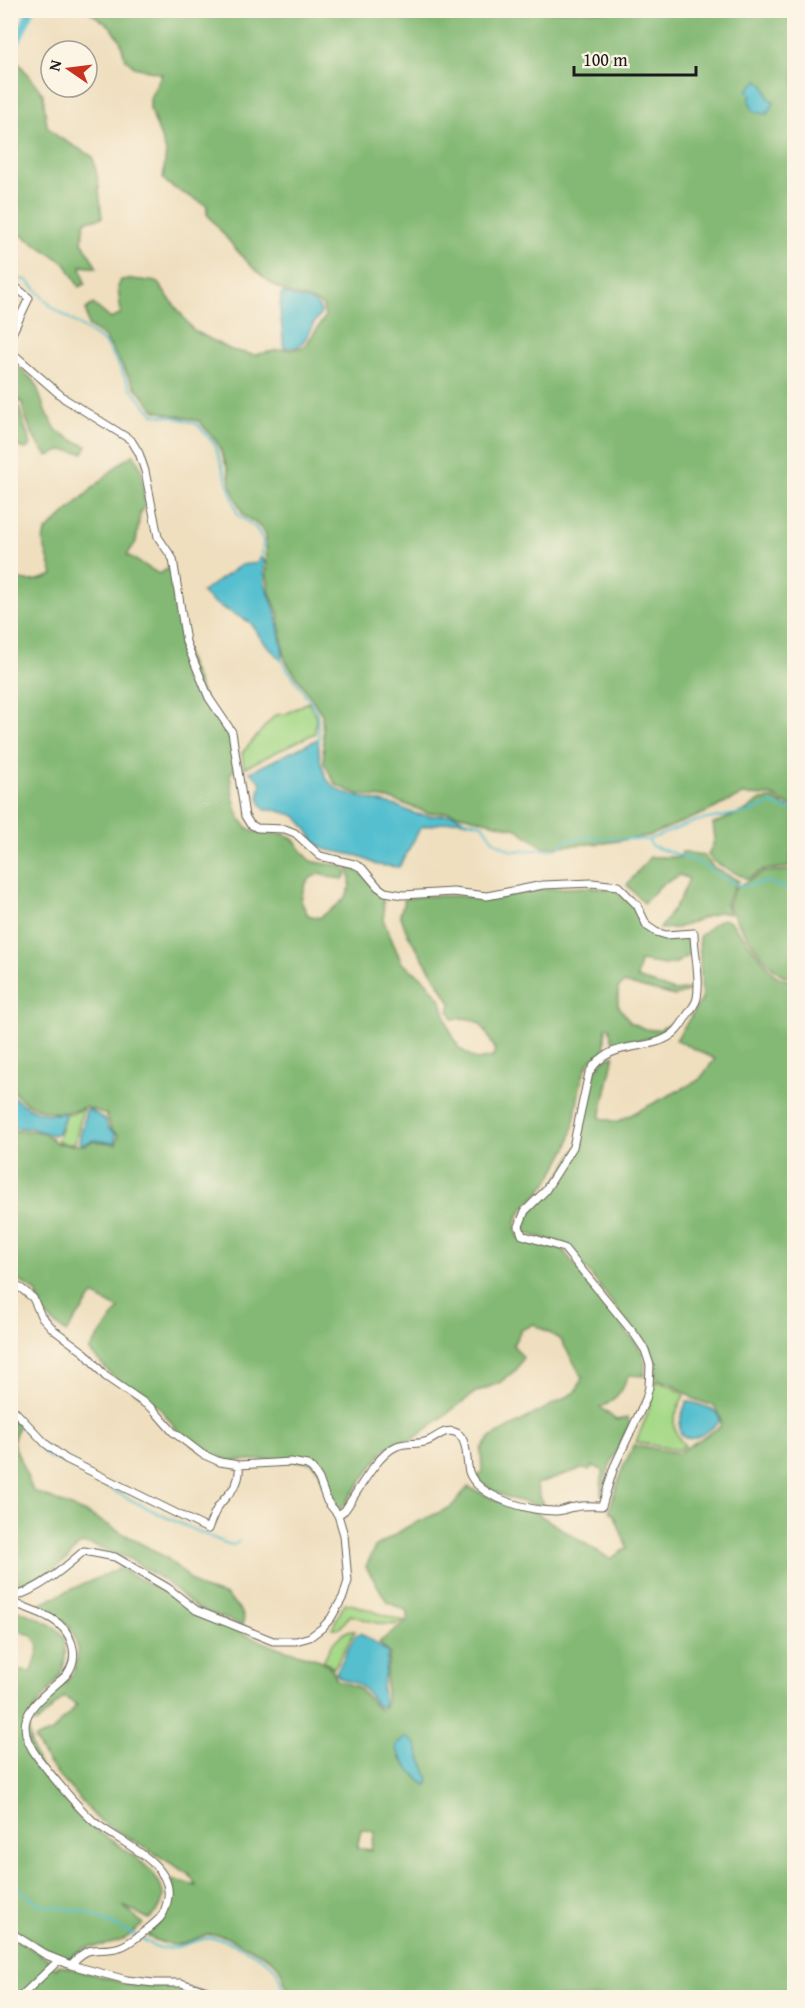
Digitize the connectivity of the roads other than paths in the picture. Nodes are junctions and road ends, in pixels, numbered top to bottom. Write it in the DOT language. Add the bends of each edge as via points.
graph roads {
  1 [pos="10,289"];
  2 [pos="10,338"];
  3 [pos="10,351"];
  4 [pos="10,1283"];
  5 [pos="10,1406"];
  6 [pos="239,1465"];
  7 [pos="338,1515"];
  8 [pos="10,1600"];
  9 [pos="10,1932"];
  10 [pos="57,1960"];
  11 [pos="71,1965"];
  12 [pos="19,1998"];
  13 [pos="229,1998"];
  1 -- 2 [label="street" via="29,298"];
  3 -- 7 [label="street" via="65,399 131,440 139,453 158,537 173,560 186,642 208,698 232,732 245,816 250,824 295,833 320,856 362,868 385,892 487,896 543,885 618,886 637,905 647,926 656,932 694,933 697,1000 675,1032 612,1052 594,1064 573,1147 545,1191 525,1211 519,1226 522,1235 564,1248 635,1335 650,1365 646,1399 614,1467 602,1506 537,1509 486,1492 470,1474 464,1440 452,1431 425,1443 398,1445 386,1453"];
  4 -- 6 [label="street" via="33,1298 41,1316 54,1330 85,1353 114,1383 153,1409 190,1447 220,1462"];
  5 -- 6 [label="street" via="66,1459 208,1529 217,1509 237,1485"];
  6 -- 7 [label="street" via="307,1465"];
  7 -- 8 [label="street" via="348,1570 344,1597 322,1628 296,1641 273,1641 196,1610 168,1588 115,1557 84,1551 48,1580"];
  8 -- 11 [label="street" via="53,1620 65,1630 74,1651 68,1673 32,1707 26,1723 28,1740 37,1757 80,1809 152,1862 169,1888 165,1909 138,1935 117,1948 91,1949"];
  9 -- 10 [label="street"];
  10 -- 11 [label="street"];
  10 -- 12 [label="street"];
  11 -- 13 [label="street" via="127,1980 181,1983"];
}
